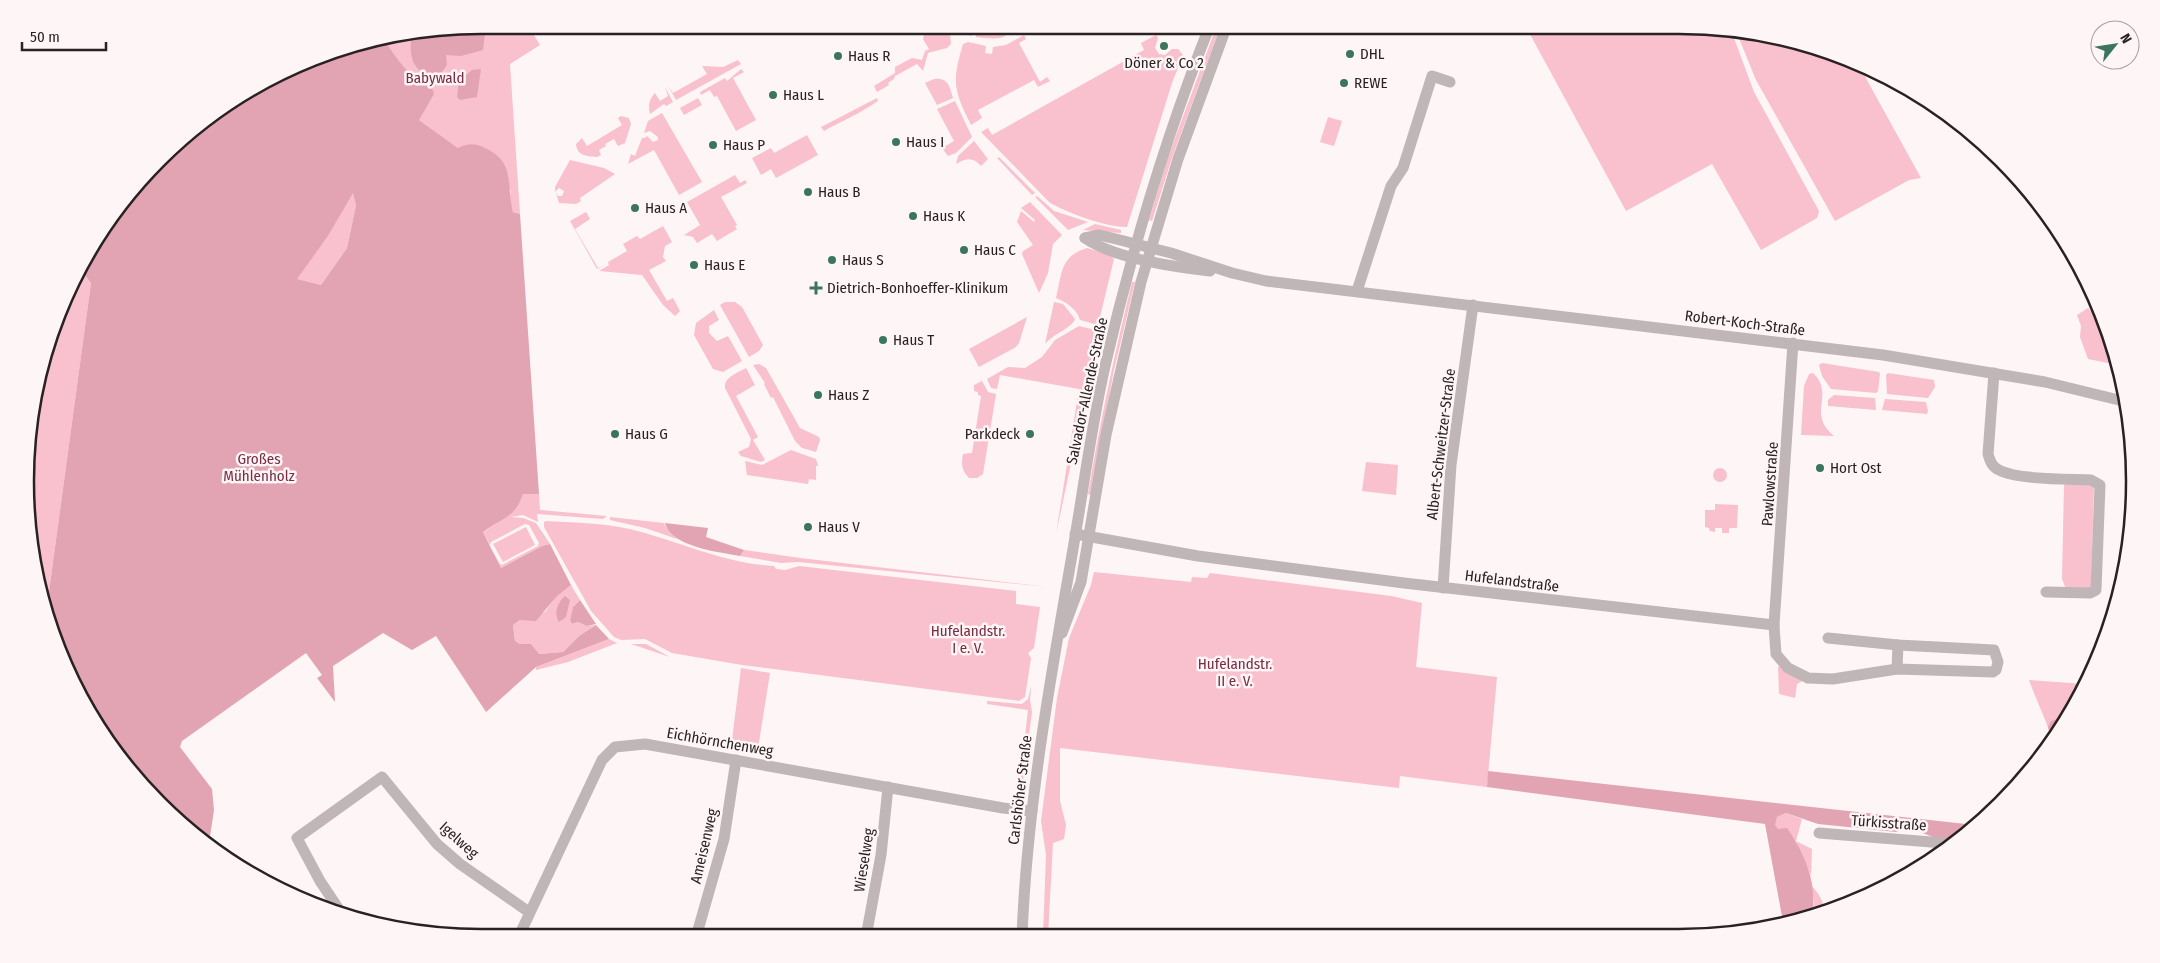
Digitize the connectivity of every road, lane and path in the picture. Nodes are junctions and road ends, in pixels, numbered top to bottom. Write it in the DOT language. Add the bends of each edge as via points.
graph roads {
  1 [pos="1207,34"];
  2 [pos="1224,34"];
  3 [pos="1450,82"];
  4 [pos="1136,244"];
  5 [pos="1151,248"];
  6 [pos="1133,256"];
  7 [pos="1147,260"];
  8 [pos="1232,273"];
  9 [pos="1357,291"];
  10 [pos="1473,305"];
  11 [pos="1793,343"];
  12 [pos="1994,373"];
  13 [pos="2119,400"];
  14 [pos="1075,534"];
  15 [pos="1090,536"];
  16 [pos="1443,588"];
  17 [pos="2046,592"];
  18 [pos="1774,625"];
  19 [pos="1828,638"];
  20 [pos="1898,645"];
  21 [pos="1056,649"];
  22 [pos="1897,669"];
  23 [pos="736,760"];
  24 [pos="888,787"];
  25 [pos="1032,811"];
  26 [pos="1819,834"];
  27 [pos="1943,843"];
  28 [pos="335,904"];
  29 [pos="529,912"];
  30 [pos="522,929"];
  31 [pos="698,929"];
  32 [pos="867,929"];
  33 [pos="1023,929"];
  1 -- 4 [label="street, Salvador-Allende-Straße" via="1175,119"];
  2 -- 5 [label="street, Salvador-Allende-Straße" via="1183,142"];
  3 -- 9 [label="street" via="1432,76 1403,168 1391,186"];
  4 -- 5 [label="street"];
  4 -- 6 [label="street, Salvador-Allende-Straße"];
  4 -- 6 [label="street" via="1099,235 1085,238 1096,246"];
  5 -- 7 [label="street, Salvador-Allende-Straße"];
  5 -- 8 [label="street, Robert-Koch-Straße"];
  6 -- 7 [label="street"];
  6 -- 14 [label="street, Salvador-Allende-Straße" via="1105,366"];
  7 -- 8 [label="street, Robert-Koch-Straße" via="1168,266"];
  7 -- 15 [label="street, Salvador-Allende-Straße" via="1119,372"];
  8 -- 9 [label="street, Robert-Koch-Straße" via="1266,281"];
  9 -- 10 [label="street, Robert-Koch-Straße"];
  10 -- 11 [label="street, Robert-Koch-Straße"];
  10 -- 16 [label="street, Albert-Schweitzer-Straße" via="1451,465"];
  11 -- 12 [label="street, Robert-Koch-Straße"];
  11 -- 18 [label="street, Pawlowstraße"];
  12 -- 13 [label="street, Robert-Koch-Straße"];
  12 -- 17 [label="street" via="1990,460 2001,471 2016,475 2091,480 2100,485 2098,587 2094,592"];
  14 -- 15 [label="street"];
  14 -- 21 [label="street, Salvador-Allende-Straße"];
  15 -- 16 [label="street, Hufelandstraße" via="1198,556"];
  15 -- 21 [label="street, Salvador-Allende-Straße" via="1081,582"];
  16 -- 18 [label="street, Hufelandstraße"];
  18 -- 22 [label="street" via="1776,654 1788,668 1808,678 1833,679"];
  19 -- 20 [label="street"];
  20 -- 22 [label="street"];
  20 -- 22 [label="street" via="1994,650 1998,662 1993,672"];
  21 -- 25 [label="street, Carlshöher Straße"];
  23 -- 24 [label="street, Eichhörnchenweg"];
  23 -- 29 [label="street, Eichhörnchenweg" via="645,744 615,747 602,760"];
  23 -- 31 [label="street, Ameisenweg" via="724,839"];
  24 -- 25 [label="street, Eichhörnchenweg"];
  24 -- 32 [label="street, Wieselweg" via="881,855"];
  25 -- 33 [label="street, Carlshöher Straße"];
  26 -- 27 [label="street, Türkisstraße"];
  28 -- 29 [label="street, Igelweg" via="296,838 382,776 437,844"];
  29 -- 30 [label="street, Eichhörnchenweg"];
}
